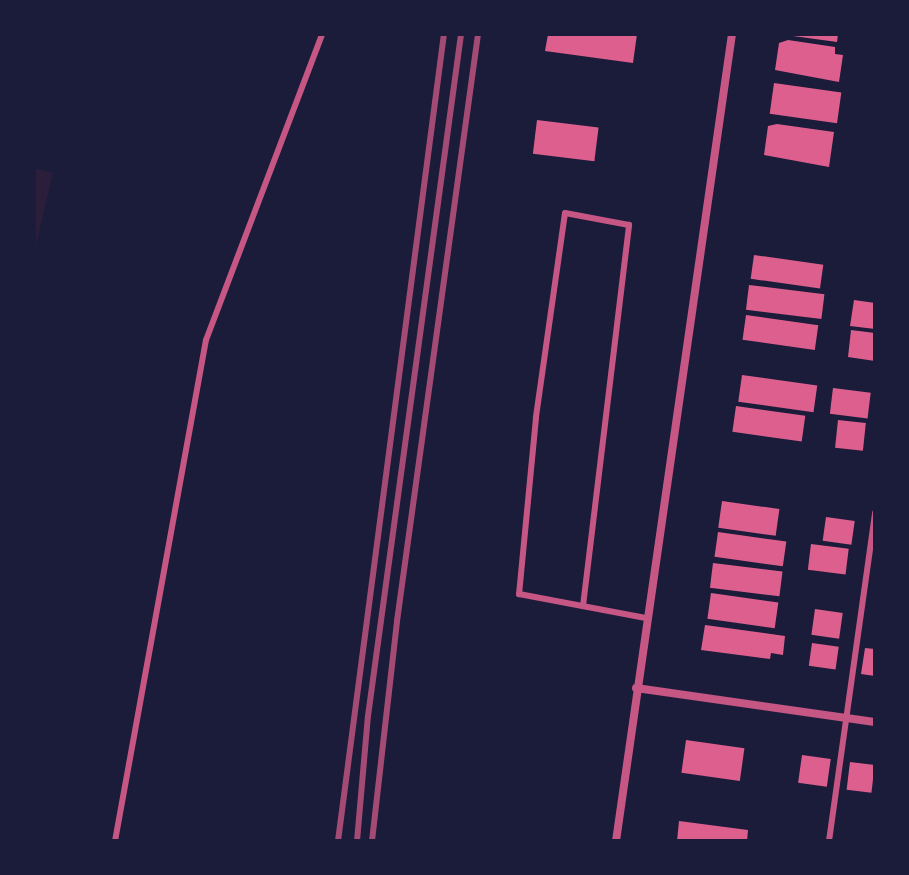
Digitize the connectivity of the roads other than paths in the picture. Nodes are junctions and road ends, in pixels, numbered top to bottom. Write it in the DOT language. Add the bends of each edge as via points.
graph roads {
  1 [pos="322,34"];
  2 [pos="732,34"];
  3 [pos="875,512"];
  4 [pos="583,606"];
  5 [pos="646,618"];
  6 [pos="636,688"];
  7 [pos="847,718"];
  8 [pos="875,722"];
  9 [pos="115,841"];
  10 [pos="616,841"];
  11 [pos="829,841"];
  1 -- 9 [label="lane" via="206,340"];
  2 -- 5 [label="street"];
  3 -- 7 [label="lane"];
  4 -- 4 [label="lane" via="519,594 536,418 565,213 629,225"];
  4 -- 5 [label="lane"];
  5 -- 6 [label="street"];
  6 -- 7 [label="street"];
  6 -- 10 [label="street"];
  7 -- 8 [label="street"];
  7 -- 11 [label="lane"];
}
